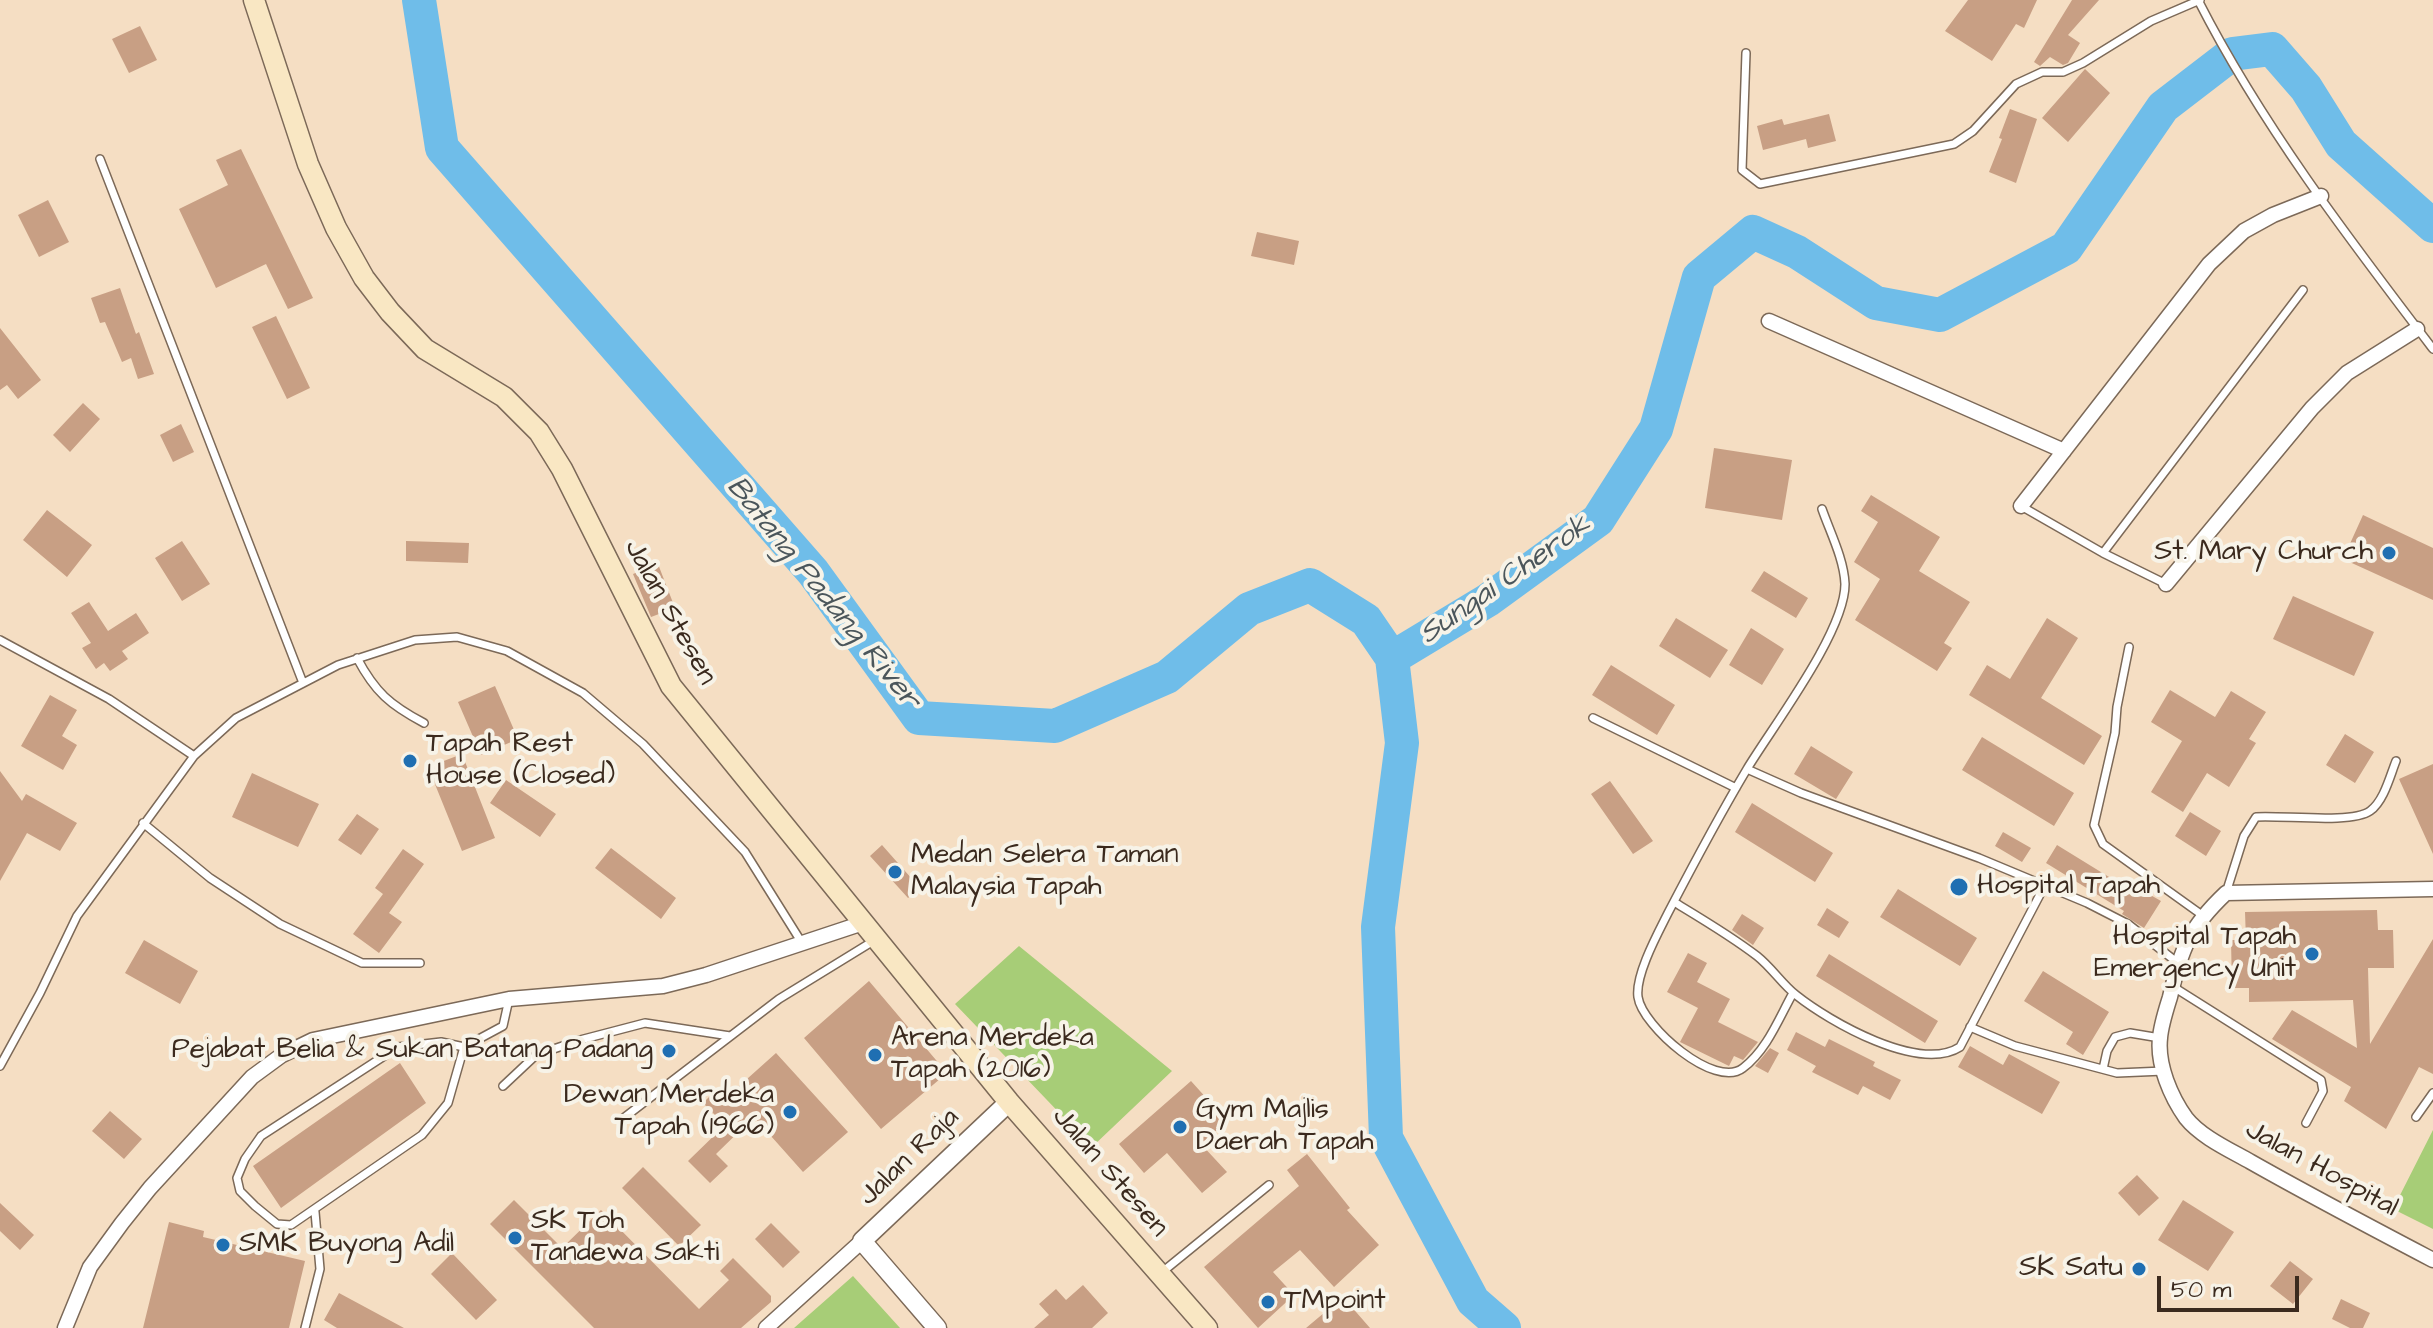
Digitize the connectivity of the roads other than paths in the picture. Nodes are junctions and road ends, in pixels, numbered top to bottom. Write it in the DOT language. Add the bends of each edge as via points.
graph roads {
  1 [pos="254,0"];
  2 [pos="2199,0"];
  3 [pos="1746,53"];
  4 [pos="100,159"];
  5 [pos="2321,196"];
  6 [pos="2303,290"];
  7 [pos="1769,321"];
  8 [pos="2417,329"];
  9 [pos="2433,349"];
  10 [pos="2064,451"];
  11 [pos="2021,506"];
  12 [pos="1822,509"];
  13 [pos="2103,553"];
  14 [pos="2166,584"];
  15 [pos="0,640"];
  16 [pos="2129,647"];
  17 [pos="357,658"];
  18 [pos="303,683"];
  19 [pos="1593,718"];
  20 [pos="424,723"];
  21 [pos="194,756"];
  22 [pos="2396,761"];
  23 [pos="1747,769"];
  24 [pos="1736,788"];
  25 [pos="143,823"];
  26 [pos="2045,885"];
  27 [pos="2433,889"];
  28 [pos="2226,893"];
  29 [pos="1674,902"];
  30 [pos="2202,915"];
  31 [pos="870,931"];
  32 [pos="802,943"];
  33 [pos="420,963"];
  34 [pos="2178,963"];
  35 [pos="2172,986"];
  36 [pos="1793,993"];
  37 [pos="509,999"];
  38 [pos="1970,1027"];
  39 [pos="730,1036"];
  40 [pos="2160,1038"];
  41 [pos="464,1047"];
  42 [pos="0,1066"];
  43 [pos="2103,1069"];
  44 [pos="2164,1071"];
  45 [pos="503,1086"];
  46 [pos="2433,1093"];
  47 [pos="1009,1102"];
  48 [pos="2416,1117"];
  49 [pos="621,1120"];
  50 [pos="2306,1123"];
  51 [pos="1269,1185"];
  52 [pos="315,1212"];
  53 [pos="862,1241"];
  54 [pos="2433,1260"];
  55 [pos="1160,1274"];
  56 [pos="65,1328"];
  57 [pos="305,1328"];
  58 [pos="766,1328"];
  59 [pos="937,1328"];
  60 [pos="1207,1328"];
  1 -- 31 [label="main road, Jalan Stesen" via="308,164 364,278 425,349 504,397 539,432 671,686"];
  2 -- 3 [label="lane" via="2151,21 2083,63 2016,84 1954,144 1760,184 1742,170"];
  2 -- 5 [label="lane" via="2256,100"];
  4 -- 18 [label="lane"];
  5 -- 8 [label="lane"];
  5 -- 10 [label="street" via="2244,231 2209,264"];
  6 -- 13 [label="lane"];
  7 -- 10 [label="street"];
  8 -- 9 [label="lane"];
  8 -- 14 [label="street" via="2347,373"];
  10 -- 11 [label="street"];
  11 -- 13 [label="lane"];
  12 -- 23 [label="lane" via="1842,565 1842,602 1822,650"];
  13 -- 14 [label="lane"];
  15 -- 21 [label="lane" via="109,699"];
  16 -- 30 [label="lane" via="2094,825 2103,844"];
  17 -- 18 [label="lane"];
  17 -- 20 [label="lane" via="369,682 392,705"];
  17 -- 32 [label="lane" via="415,640 457,637 507,651 583,693 643,744 745,852"];
  18 -- 21 [label="lane" via="236,718"];
  19 -- 24 [label="lane"];
  21 -- 25 [label="lane"];
  22 -- 28 [label="lane" via="2382,795 2361,815 2256,817 2244,836"];
  23 -- 24 [label="lane"];
  23 -- 26 [label="lane"];
  24 -- 29 [label="lane"];
  25 -- 33 [label="lane" via="210,878 280,924 362,963"];
  25 -- 42 [label="lane" via="77,916"];
  26 -- 34 [label="lane" via="2128,924"];
  26 -- 38 [label="lane"];
  27 -- 28 [label="street"];
  28 -- 30 [label="street"];
  29 -- 36 [label="lane" via="1758,957"];
  29 -- 36 [label="lane" via="1647,955 1638,997 1650,1024 1672,1043 1703,1066 1723,1073 1741,1071 1762,1049"];
  30 -- 34 [label="street"];
  31 -- 32 [label="street"];
  31 -- 39 [label="lane"];
  31 -- 47 [label="main road, Jalan Stesen"];
  32 -- 37 [label="street" via="663,986"];
  34 -- 35 [label="street"];
  35 -- 40 [label="street"];
  35 -- 50 [label="lane" via="2321,1080 2323,1091"];
  36 -- 38 [label="lane" via="1820,1013 1900,1050 1950,1053 1960,1047"];
  37 -- 41 [label="lane" via="503,1026"];
  37 -- 56 [label="street" via="313,1040 252,1077 122,1223 90,1267"];
  38 -- 43 [label="lane" via="2015,1046"];
  39 -- 45 [label="lane" via="645,1023 536,1055"];
  39 -- 49 [label="lane"];
  40 -- 43 [label="lane" via="2130,1033 2115,1037"];
  40 -- 44 [label="street"];
  41 -- 52 [label="lane" via="448,1103 422,1135"];
  41 -- 52 [label="lane" via="441,1042 398,1047 261,1136 237,1178 240,1191 277,1224 291,1225"];
  43 -- 44 [label="lane"];
  44 -- 54 [label="street, Jalan Hospital" via="2188,1120 2217,1143"];
  46 -- 48 [label="lane"];
  47 -- 53 [label="street, Jalan Raja"];
  47 -- 55 [label="main road, Jalan Stesen"];
  51 -- 55 [label="lane"];
  52 -- 57 [label="lane" via="320,1269"];
  53 -- 58 [label="street"];
  53 -- 59 [label="street, Jalan Raja"];
  55 -- 60 [label="main road, Jalan Stesen"];
}
